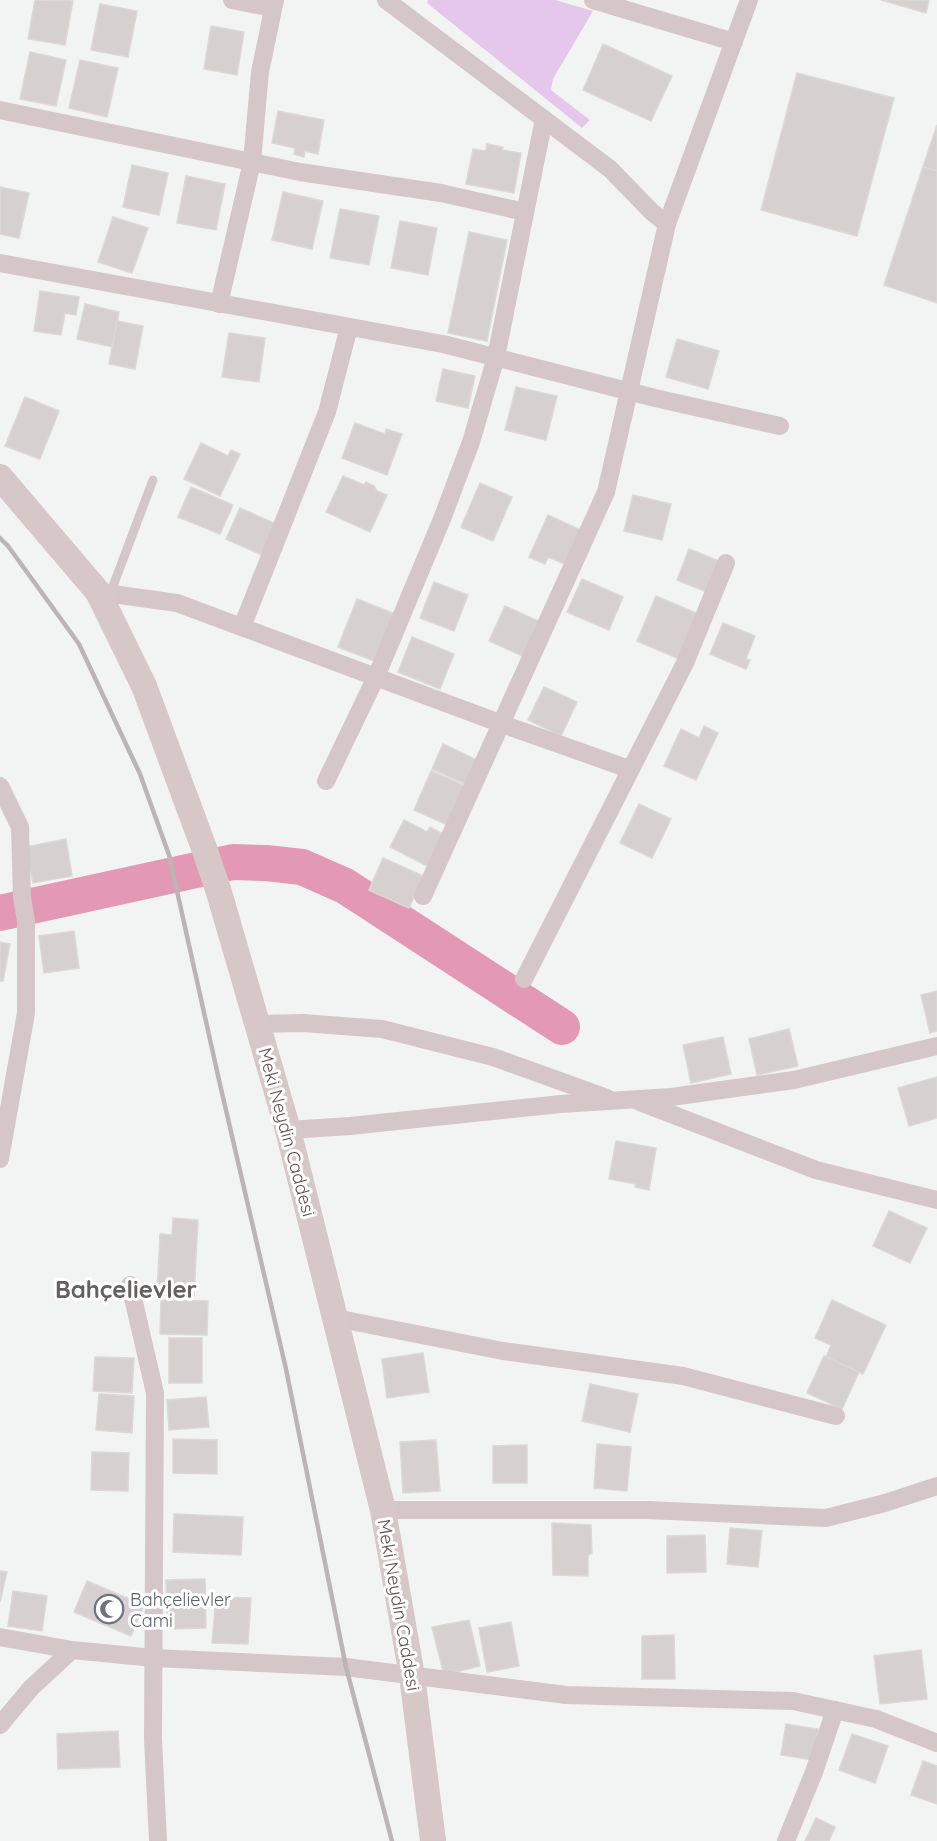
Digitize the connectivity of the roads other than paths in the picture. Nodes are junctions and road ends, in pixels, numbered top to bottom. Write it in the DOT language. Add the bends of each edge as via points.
graph roads {
  1 [pos="232,0"];
  2 [pos="593,0"];
  3 [pos="749,0"];
  4 [pos="391,2"];
  5 [pos="274,4"];
  6 [pos="734,42"];
  7 [pos="0,110"];
  8 [pos="544,119"];
  9 [pos="252,162"];
  10 [pos="525,212"];
  11 [pos="667,224"];
  12 [pos="0,263"];
  13 [pos="219,304"];
  14 [pos="349,327"];
  15 [pos="496,357"];
  16 [pos="629,391"];
  17 [pos="780,426"];
  18 [pos="0,477"];
  19 [pos="153,480"];
  20 [pos="726,563"];
  21 [pos="104,593"];
  22 [pos="242,627"];
  23 [pos="376,677"];
  24 [pos="502,724"];
  25 [pos="630,769"];
  26 [pos="326,781"];
  27 [pos="0,786"];
  28 [pos="423,896"];
  29 [pos="524,979"];
  30 [pos="257,1024"];
  31 [pos="937,1046"];
  32 [pos="635,1100"];
  33 [pos="615,1101"];
  34 [pos="288,1130"];
  35 [pos="0,1159"];
  36 [pos="937,1200"];
  37 [pos="130,1285"];
  38 [pos="335,1318"];
  39 [pos="836,1416"];
  40 [pos="937,1486"];
  41 [pos="383,1510"];
  42 [pos="0,1637"];
  43 [pos="72,1650"];
  44 [pos="154,1658"];
  45 [pos="412,1676"];
  46 [pos="835,1710"];
  47 [pos="0,1725"];
  48 [pos="937,1743"];
  49 [pos="158,1841"];
  50 [pos="433,1841"];
  51 [pos="786,1841"];
  1 -- 5 [label="street"];
  2 -- 6 [label="street"];
  3 -- 6 [label="street"];
  4 -- 8 [label="street"];
  5 -- 9 [label="street" via="260,72"];
  6 -- 11 [label="street"];
  7 -- 9 [label="street"];
  8 -- 10 [label="street"];
  8 -- 11 [label="street" via="610,169"];
  9 -- 10 [label="street" via="441,193"];
  9 -- 13 [label="street"];
  10 -- 15 [label="street"];
  11 -- 16 [label="street"];
  12 -- 13 [label="street"];
  13 -- 14 [label="street"];
  14 -- 15 [label="street"];
  14 -- 22 [label="street" via="327,412"];
  15 -- 16 [label="street"];
  15 -- 23 [label="street" via="471,442"];
  16 -- 17 [label="street"];
  16 -- 24 [label="street" via="606,492"];
  18 -- 21 [label="street, Meki Neydin Caddesi"];
  19 -- 21 [label="lane"];
  20 -- 25 [label="street" via="685,663"];
  21 -- 22 [label="street" via="177,603"];
  21 -- 30 [label="street, Meki Neydin Caddesi" via="144,686 204,848"];
  22 -- 23 [label="street"];
  23 -- 24 [label="street"];
  23 -- 26 [label="street"];
  24 -- 25 [label="street"];
  24 -- 28 [label="street"];
  25 -- 29 [label="street"];
  27 -- 35 [label="street" via="20,827 26,921 26,1013"];
  30 -- 33 [label="street" via="382,1029 493,1057"];
  30 -- 34 [label="street, Meki Neydin Caddesi"];
  31 -- 32 [label="street" via="794,1080"];
  32 -- 33 [label="street"];
  32 -- 36 [label="street" via="816,1170"];
  33 -- 34 [label="street"];
  34 -- 38 [label="street, Meki Neydin Caddesi"];
  37 -- 44 [label="street" via="155,1393"];
  38 -- 39 [label="street" via="503,1351 683,1376"];
  38 -- 41 [label="street, Meki Neydin Caddesi"];
  40 -- 41 [label="street" via="826,1518 647,1510"];
  41 -- 45 [label="street, Meki Neydin Caddesi"];
  42 -- 43 [label="street"];
  43 -- 44 [label="street"];
  43 -- 47 [label="street" via="31,1688"];
  44 -- 45 [label="street" via="346,1667"];
  44 -- 49 [label="street"];
  45 -- 46 [label="street" via="566,1695 793,1701"];
  45 -- 50 [label="street, Meki Neydin Caddesi"];
  46 -- 48 [label="street" via="876,1719"];
  46 -- 51 [label="street"];
}
